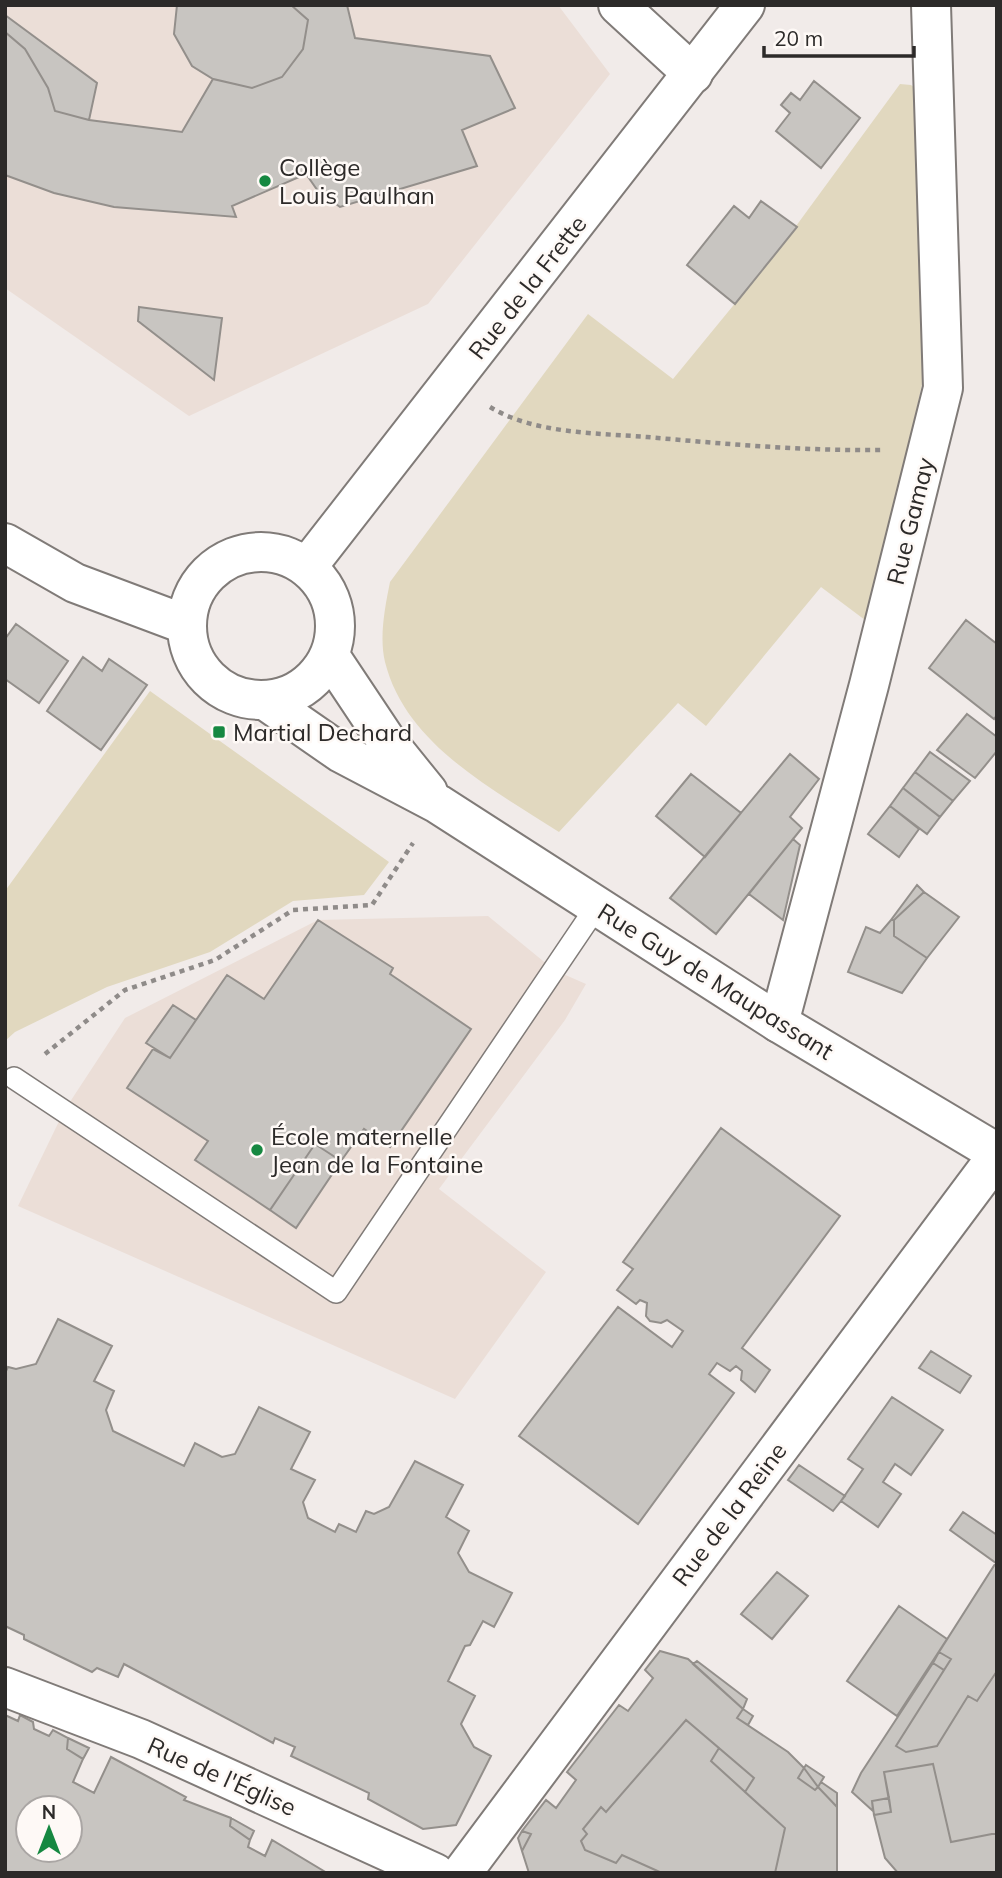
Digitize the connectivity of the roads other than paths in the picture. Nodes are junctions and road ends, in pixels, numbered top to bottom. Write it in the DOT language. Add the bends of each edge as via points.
graph roads {
  1 [pos="618,5"];
  2 [pos="745,5"];
  3 [pos="931,5"];
  4 [pos="693,74"];
  5 [pos="5,543"];
  6 [pos="307,567"];
  7 [pos="187,625"];
  8 [pos="330,656"];
  9 [pos="267,701"];
  10 [pos="438,804"];
  11 [pos="597,906"];
  12 [pos="779,1023"];
  13 [pos="14,1079"];
  14 [pos="997,1154"];
  15 [pos="5,1687"];
  16 [pos="435,1873"];
  17 [pos="461,1873"];
  1 -- 4 [label="street"];
  2 -- 4 [label="street, Rue de la Frette"];
  3 -- 12 [label="street, Rue Gamay" via="943,388"];
  4 -- 6 [label="street, Rue de la Frette"];
  5 -- 7 [label="street" via="75,583"];
  6 -- 7 [label="street" via="267,552 222,563 203,579 191,600"];
  6 -- 8 [label="street" via="324,585 334,608 336,632"];
  7 -- 9 [label="street" via="190,650 201,671 220,688 242,698"];
  8 -- 9 [label="street" via="320,674 304,687"];
  8 -- 10 [label="street, Rue Guy de Maupassant" via="386,740"];
  9 -- 10 [label="street, Rue Guy de Maupassant" via="341,753"];
  10 -- 11 [label="street, Rue Guy de Maupassant"];
  11 -- 12 [label="street, Rue Guy de Maupassant"];
  11 -- 13 [label="lane" via="336,1292"];
  12 -- 14 [label="street, Rue Guy de Maupassant"];
  14 -- 17 [label="street, Rue de la Reine"];
  15 -- 16 [label="street, Rue de l'Église" via="141,1739"];
}
